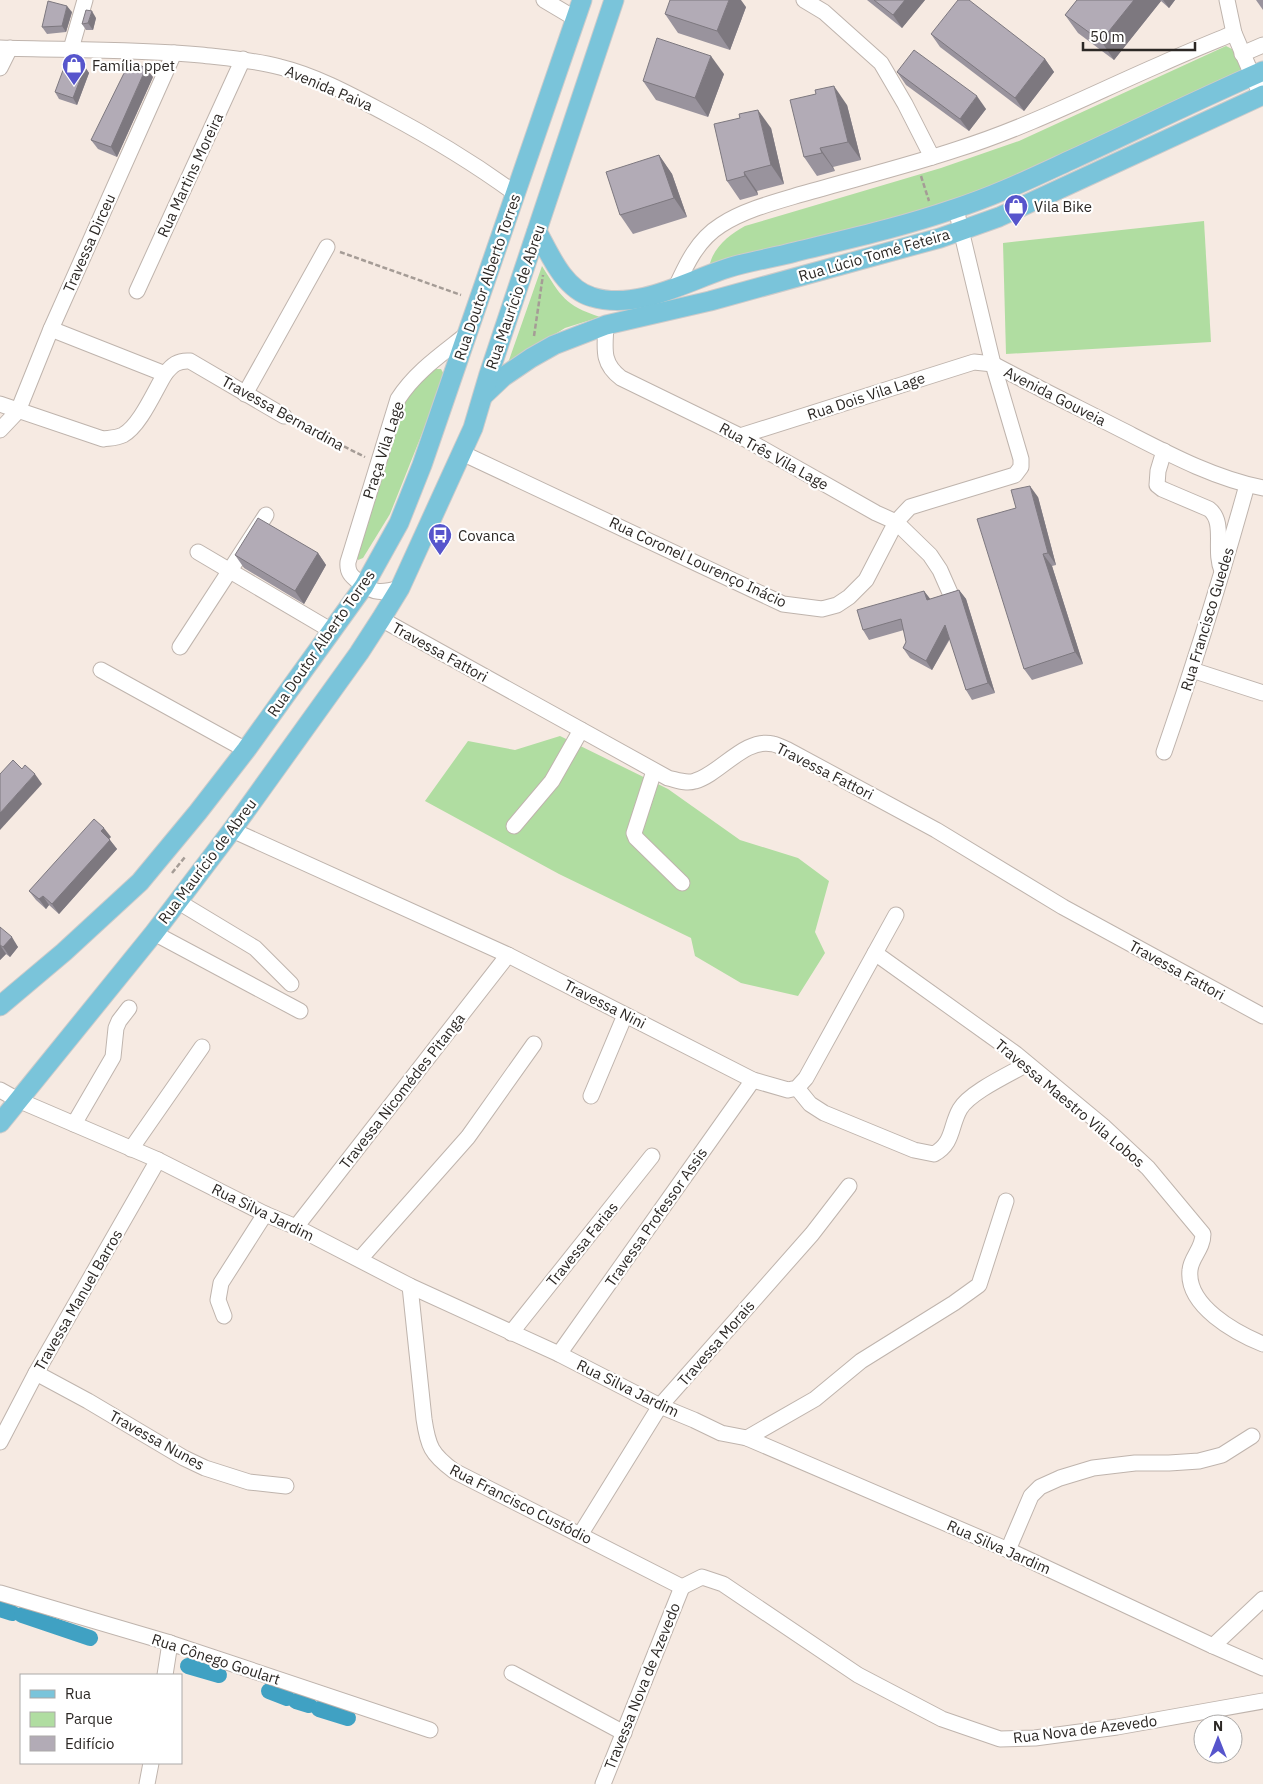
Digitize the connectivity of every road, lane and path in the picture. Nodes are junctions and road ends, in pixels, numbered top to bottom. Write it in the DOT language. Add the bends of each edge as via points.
graph roads {
  1 [pos="85,0"];
  2 [pos="544,0"];
  3 [pos="582,0"];
  4 [pos="614,0"];
  5 [pos="804,0"];
  6 [pos="1227,0"];
  7 [pos="576,19"];
  8 [pos="1234,33"];
  9 [pos="1263,45"];
  10 [pos="5,48"];
  11 [pos="71,49"];
  12 [pos="174,53"];
  13 [pos="1242,54"];
  14 [pos="243,59"];
  15 [pos="0,68"];
  16 [pos="1257,73"];
  17 [pos="1262,95"];
  18 [pos="932,157"];
  19 [pos="916,162"];
  20 [pos="516,194"];
  21 [pos="938,200"];
  22 [pos="956,209"];
  23 [pos="961,229"];
  24 [pos="537,231"];
  25 [pos="327,247"];
  26 [pos="543,274"];
  27 [pos="675,289"];
  28 [pos="137,291"];
  29 [pos="461,295"];
  30 [pos="606,325"];
  31 [pos="51,329"];
  32 [pos="467,334"];
  33 [pos="531,358"];
  34 [pos="993,364"];
  35 [pos="165,374"];
  36 [pos="245,394"];
  37 [pos="483,395"];
  38 [pos="0,404"];
  39 [pos="18,411"];
  40 [pos="284,416"];
  41 [pos="0,430"];
  42 [pos="740,436"];
  43 [pos="1164,451"];
  44 [pos="462,453"];
  45 [pos="378,464"];
  46 [pos="1247,485"];
  47 [pos="1263,488"];
  48 [pos="266,515"];
  49 [pos="896,522"];
  50 [pos="198,552"];
  51 [pos="230,571"];
  52 [pos="1223,572"];
  53 [pos="364,586"];
  54 [pos="400,588"];
  55 [pos="951,595"];
  56 [pos="381,619"];
  57 [pos="332,631"];
  58 [pos="180,647"];
  59 [pos="101,670"];
  60 [pos="1192,670"];
  61 [pos="1263,693"];
  62 [pos="581,730"];
  63 [pos="246,750"];
  64 [pos="1164,752"];
  65 [pos="654,771"];
  66 [pos="514,826"];
  67 [pos="232,830"];
  68 [pos="682,883"];
  69 [pos="177,901"];
  70 [pos="896,915"];
  71 [pos="154,933"];
  72 [pos="875,953"];
  73 [pos="508,955"];
  74 [pos="291,984"];
  75 [pos="0,1006"];
  76 [pos="129,1008"];
  77 [pos="300,1011"];
  78 [pos="625,1015"];
  79 [pos="1263,1016"];
  80 [pos="534,1044"];
  81 [pos="202,1047"];
  82 [pos="1027,1064"];
  83 [pos="753,1080"];
  84 [pos="797,1088"];
  85 [pos="0,1090"];
  86 [pos="591,1096"];
  87 [pos="18,1100"];
  88 [pos="0,1123"];
  89 [pos="74,1124"];
  90 [pos="131,1149"];
  91 [pos="652,1156"];
  92 [pos="158,1160"];
  93 [pos="849,1186"];
  94 [pos="1006,1202"];
  95 [pos="265,1214"];
  96 [pos="296,1227"];
  97 [pos="360,1259"];
  98 [pos="410,1286"];
  99 [pos="224,1316"];
  100 [pos="511,1333"];
  101 [pos="1263,1344"];
  102 [pos="558,1354"];
  103 [pos="36,1373"];
  104 [pos="660,1406"];
  105 [pos="1252,1436"];
  106 [pos="747,1438"];
  107 [pos="0,1442"];
  108 [pos="286,1486"];
  109 [pos="580,1535"];
  110 [pos="1008,1550"];
  111 [pos="682,1588"];
  112 [pos="0,1593"];
  113 [pos="1263,1599"];
  114 [pos="170,1643"];
  115 [pos="1212,1646"];
  116 [pos="1263,1668"];
  117 [pos="512,1673"];
  118 [pos="165,1674"];
  119 [pos="1263,1701"];
  120 [pos="430,1730"];
  121 [pos="624,1733"];
  122 [pos="151,1764"];
  123 [pos="148,1784"];
  124 [pos="603,1784"];
  1 -- 11 [label="street"];
  2 -- 7 [label="street"];
  3 -- 7 [label="main road, Rua Doutor Alberto Torres"];
  4 -- 24 [label="main road, Rua Maurício de Abreu"];
  5 -- 18 [label="street" via="824,12 882,63"];
  6 -- 8 [label="street"];
  7 -- 20 [label="main road, Rua Doutor Alberto Torres"];
  8 -- 13 [label="street"];
  8 -- 18 [label="street" via="1043,116"];
  9 -- 13 [label="street"];
  10 -- 11 [label="street, Avenida Paiva"];
  10 -- 15 [label="street"];
  11 -- 12 [label="street, Avenida Paiva"];
  12 -- 14 [label="street, Avenida Paiva"];
  12 -- 31 [label="street, Travessa Dirceu"];
  13 -- 16 [label="street"];
  14 -- 20 [label="street, Avenida Paiva" via="302,74 362,100 424,133"];
  14 -- 28 [label="street, Rua Martins Moreira"];
  16 -- 17 [label="street"];
  16 -- 22 [label="main road, Rua Lúcio Tomé Feteira" via="1009,188"];
  17 -- 23 [label="main road, Rua Lúcio Tomé Feteira" via="999,217"];
  18 -- 19 [label="street"];
  19 -- 21 [label="path" via="929,202"];
  19 -- 27 [label="street" via="737,216 720,225 701,242"];
  20 -- 32 [label="main road, Rua Doutor Alberto Torres"];
  22 -- 23 [label="street, Avenida Gouveia"];
  22 -- 27 [label="main road, Rua Lúcio Tomé Feteira" via="858,237 728,268"];
  23 -- 30 [label="main road, Rua Lúcio Tomé Feteira" via="940,238 821,271"];
  23 -- 34 [label="street, Avenida Gouveia"];
  24 -- 27 [label="main road, Rua Lúcio Tomé Feteira" via="552,259 583,294 606,300 629,300"];
  24 -- 37 [label="main road, Rua Maurício de Abreu"];
  25 -- 29 [label="path"];
  25 -- 36 [label="street"];
  26 -- 33 [label="path"];
  30 -- 33 [label="main road, Rua Lúcio Tomé Feteira" via="554,345"];
  30 -- 42 [label="street, Rua Três Vila Lage" via="606,359 613,372"];
  31 -- 35 [label="street"];
  31 -- 39 [label="street, Travessa Dirceu"];
  32 -- 45 [label="street, Praça Vila Lage" via="408,383 398,399"];
  32 -- 53 [label="main road, Rua Doutor Alberto Torres" via="399,523"];
  33 -- 37 [label="main road, Rua Lúcio Tomé Feteira"];
  34 -- 42 [label="street, Rua Dois Vila Lage" via="974,362"];
  34 -- 43 [label="street, Avenida Gouveia"];
  34 -- 49 [label="street, Rua Coronel Lourenço Inácio" via="1018,446 1021,467 1015,475 1005,479 910,507"];
  35 -- 36 [label="street, Travessa Bernardina" via="176,363 190,361"];
  35 -- 39 [label="street" via="132,427 123,434 103,438"];
  36 -- 40 [label="street, Travessa Bernardina"];
  37 -- 44 [label="main road, Rua Maurício de Abreu"];
  38 -- 39 [label="street"];
  39 -- 41 [label="street, Travessa Dirceu"];
  40 -- 45 [label="path, Travessa Bernardina"];
  42 -- 49 [label="street, Rua Três Vila Lage"];
  43 -- 46 [label="street, Avenida Gouveia"];
  43 -- 52 [label="street" via="1157,485 1215,513 1217,551"];
  44 -- 49 [label="street, Rua Coronel Lourenço Inácio" via="783,604 801,607 822,609 849,597 866,580"];
  44 -- 54 [label="main road, Rua Maurício de Abreu"];
  45 -- 53 [label="street, Praça Vila Lage" via="348,562 351,576"];
  46 -- 47 [label="street, Avenida Gouveia"];
  46 -- 52 [label="street, Rua Francisco Guedes"];
  48 -- 51 [label="street"];
  49 -- 55 [label="street, Rua Três Vila Lage" via="930,555"];
  50 -- 51 [label="street"];
  51 -- 57 [label="street"];
  51 -- 58 [label="street"];
  52 -- 60 [label="street, Rua Francisco Guedes"];
  53 -- 54 [label="street" via="378,592"];
  53 -- 57 [label="main road, Rua Doutor Alberto Torres"];
  54 -- 56 [label="main road, Rua Maurício de Abreu"];
  56 -- 62 [label="street, Travessa Fattori"];
  56 -- 67 [label="main road, Rua Maurício de Abreu"];
  57 -- 63 [label="main road, Rua Doutor Alberto Torres"];
  59 -- 63 [label="street"];
  60 -- 61 [label="street"];
  60 -- 64 [label="street, Rua Francisco Guedes"];
  62 -- 65 [label="street, Travessa Fattori"];
  62 -- 66 [label="street" via="552,781"];
  63 -- 75 [label="main road, Rua Doutor Alberto Torres" via="140,882"];
  65 -- 68 [label="street" via="634,833"];
  65 -- 79 [label="street, Travessa Fattori" via="668,778 694,782 751,747 773,744 788,750 936,830 1062,907"];
  67 -- 69 [label="main road, Rua Maurício de Abreu"];
  67 -- 73 [label="street, Travessa Nini"];
  69 -- 71 [label="main road, Rua Maurício de Abreu"];
  69 -- 74 [label="street" via="255,948"];
  70 -- 72 [label="street"];
  71 -- 77 [label="street"];
  71 -- 87 [label="main road, Rua Maurício de Abreu"];
  72 -- 82 [label="street, Travessa Maestro Vila Lobos"];
  72 -- 84 [label="street" via="806,1078"];
  73 -- 78 [label="street, Travessa Nini"];
  73 -- 96 [label="street, Travessa Nicomédes Pitanga"];
  76 -- 89 [label="street" via="116,1028 113,1057"];
  78 -- 83 [label="street, Travessa Nini"];
  78 -- 86 [label="street"];
  80 -- 97 [label="street" via="468,1137"];
  81 -- 90 [label="street"];
  82 -- 84 [label="street" via="966,1101 949,1141 934,1154 914,1150 824,1113 810,1104"];
  82 -- 101 [label="street, Travessa Maestro Vila Lobos" via="1103,1126 1148,1168 1193,1220 1203,1234 1203,1243 1190,1272 1199,1300 1235,1331"];
  83 -- 84 [label="street, Travessa Nini" via="788,1090"];
  83 -- 102 [label="street, Travessa Professor Assis"];
  85 -- 87 [label="street, Rua Silva Jardim"];
  87 -- 88 [label="main road, Rua Maurício de Abreu"];
  87 -- 89 [label="street, Rua Silva Jardim"];
  89 -- 90 [label="street, Rua Silva Jardim"];
  90 -- 92 [label="street, Rua Silva Jardim"];
  91 -- 100 [label="street, Travessa Farias"];
  92 -- 95 [label="street, Rua Silva Jardim"];
  92 -- 103 [label="street, Travessa Manuel Barros"];
  93 -- 104 [label="street, Travessa Morais" via="812,1234"];
  94 -- 106 [label="street" via="979,1285 861,1361 815,1399"];
  95 -- 96 [label="street, Rua Silva Jardim"];
  95 -- 99 [label="street" via="221,1283 218,1300"];
  96 -- 97 [label="street, Rua Silva Jardim"];
  97 -- 98 [label="street, Rua Silva Jardim"];
  98 -- 100 [label="street, Rua Silva Jardim"];
  98 -- 109 [label="street, Rua Francisco Custódio" via="424,1419 434,1454 454,1471"];
  100 -- 102 [label="street, Rua Silva Jardim"];
  102 -- 104 [label="street, Rua Silva Jardim"];
  103 -- 107 [label="street, Travessa Manuel Barros"];
  103 -- 108 [label="street, Travessa Nunes" via="206,1468 249,1482"];
  104 -- 106 [label="street, Rua Silva Jardim" via="721,1433"];
  104 -- 109 [label="street, Travessa Morais"];
  105 -- 110 [label="street" via="1222,1455 1199,1461 1093,1468 1040,1486 1031,1496"];
  106 -- 110 [label="street, Rua Silva Jardim"];
  109 -- 111 [label="street, Rua Francisco Custódio"];
  110 -- 115 [label="street, Rua Silva Jardim"];
  111 -- 119 [label="street, Rua Nova de Azevedo" via="702,1577 723,1584 858,1675 942,1719 1000,1739 1035,1738 1117,1727"];
  111 -- 121 [label="street, Travessa Nova de Azevedo"];
  112 -- 114 [label="street, Rua Cônego Goulart"];
  113 -- 115 [label="street"];
  114 -- 118 [label="street"];
  114 -- 120 [label="street, Rua Cônego Goulart"];
  115 -- 116 [label="street, Rua Silva Jardim"];
  117 -- 121 [label="street"];
  121 -- 124 [label="street, Travessa Nova de Azevedo"];
  122 -- 123 [label="street"];
}
